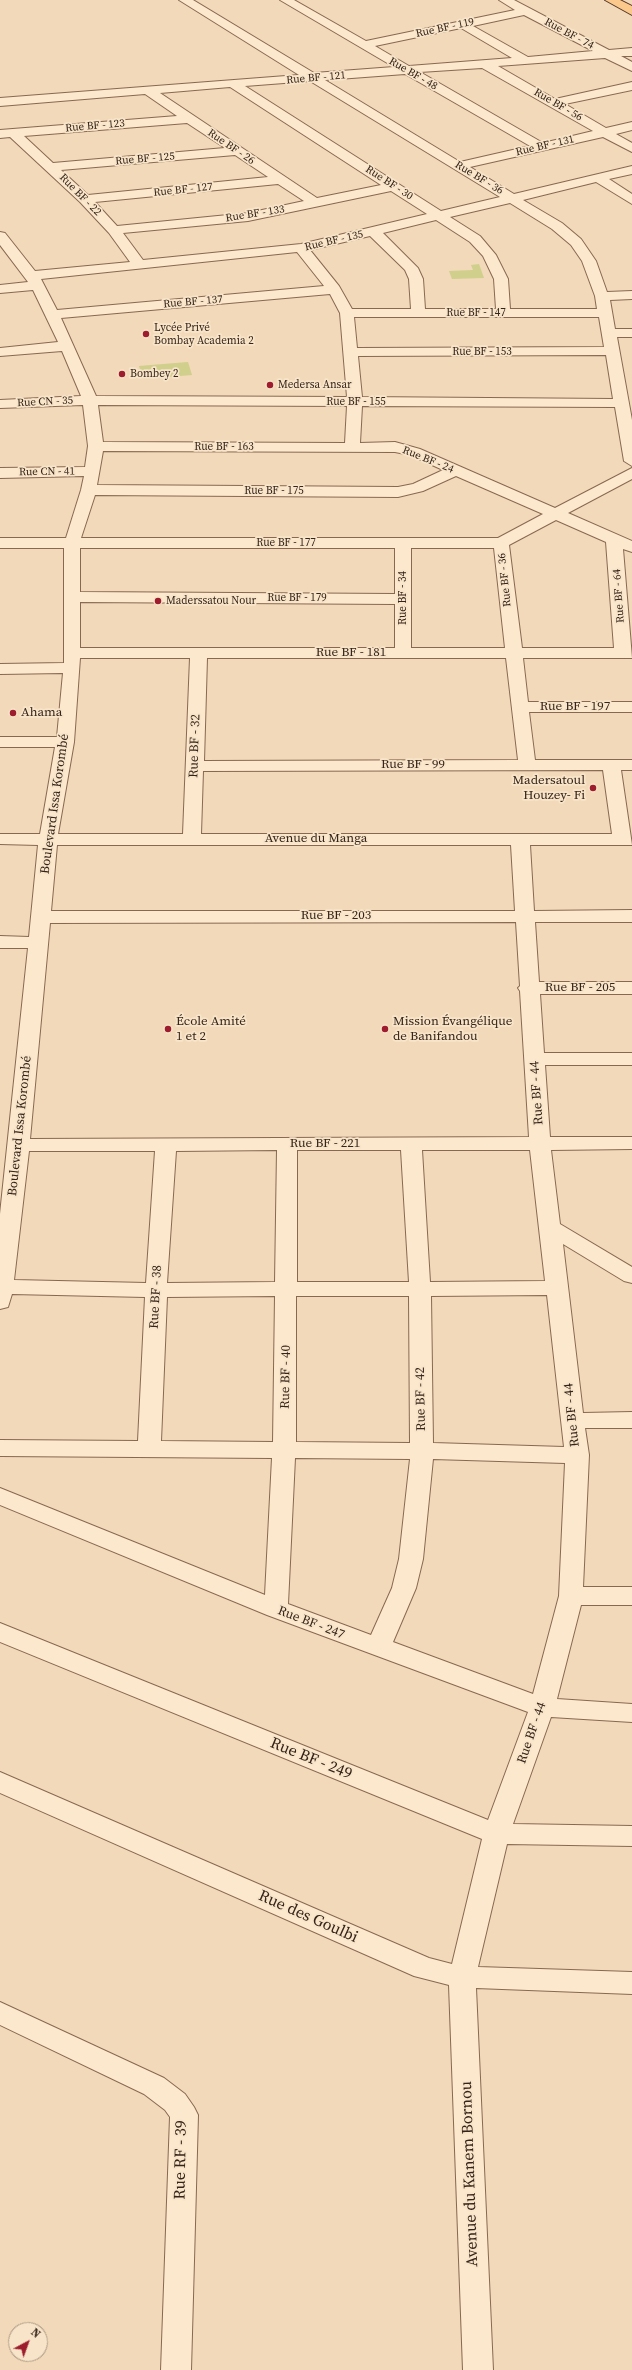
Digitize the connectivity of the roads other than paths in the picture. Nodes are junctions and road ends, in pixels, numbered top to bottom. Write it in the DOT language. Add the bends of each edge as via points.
graph roads {
  1 [pos="185,0"];
  2 [pos="286,0"];
  3 [pos="505,0"];
  4 [pos="611,0"];
  5 [pos="526,11"];
  6 [pos="632,11"];
  7 [pos="462,24"];
  8 [pos="364,45"];
  9 [pos="632,52"];
  10 [pos="608,55"];
  11 [pos="524,60"];
  12 [pos="483,63"];
  13 [pos="632,67"];
  14 [pos="406,69"];
  15 [pos="314,78"];
  16 [pos="234,84"];
  17 [pos="632,86"];
  18 [pos="148,90"];
  19 [pos="0,102"];
  20 [pos="554,103"];
  21 [pos="189,119"];
  22 [pos="632,126"];
  23 [pos="605,132"];
  24 [pos="7,134"];
  25 [pos="541,147"];
  26 [pos="632,148"];
  27 [pos="238,151"];
  28 [pos="458,166"];
  29 [pos="52,167"];
  30 [pos="632,170"];
  31 [pos="598,178"];
  32 [pos="280,180"];
  33 [pos="394,186"];
  34 [pos="85,199"];
  35 [pos="514,199"];
  36 [pos="632,200"];
  37 [pos="315,203"];
  38 [pos="440,216"];
  39 [pos="114,230"];
  40 [pos="374,232"];
  41 [pos="1,238"];
  42 [pos="301,248"];
  43 [pos="139,264"];
  44 [pos="34,280"];
  45 [pos="0,289"];
  46 [pos="334,289"];
  47 [pos="602,296"];
  48 [pos="632,296"];
  49 [pos="347,313"];
  50 [pos="418,313"];
  51 [pos="503,313"];
  52 [pos="605,313"];
  53 [pos="52,314"];
  54 [pos="609,333"];
  55 [pos="632,333"];
  56 [pos="67,346"];
  57 [pos="612,351"];
  58 [pos="0,352"];
  59 [pos="352,352"];
  60 [pos="90,400"];
  61 [pos="355,402"];
  62 [pos="621,403"];
  63 [pos="0,404"];
  64 [pos="96,446"];
  65 [pos="352,448"];
  66 [pos="632,461"];
  67 [pos="455,470"];
  68 [pos="93,471"];
  69 [pos="0,473"];
  70 [pos="632,473"];
  71 [pos="90,490"];
  72 [pos="555,514"];
  73 [pos="614,539"];
  74 [pos="0,543"];
  75 [pos="72,543"];
  76 [pos="403,543"];
  77 [pos="501,543"];
  78 [pos="632,547"];
  79 [pos="72,597"];
  80 [pos="402,599"];
  81 [pos="513,652"];
  82 [pos="199,653"];
  83 [pos="402,653"];
  84 [pos="628,653"];
  85 [pos="71,660"];
  86 [pos="0,669"];
  87 [pos="519,707"];
  88 [pos="632,707"];
  89 [pos="0,742"];
  90 [pos="65,742"];
  91 [pos="527,765"];
  92 [pos="610,765"];
  93 [pos="632,765"];
  94 [pos="194,766"];
  95 [pos="0,839"];
  96 [pos="48,839"];
  97 [pos="192,839"];
  98 [pos="520,840"];
  99 [pos="627,840"];
  100 [pos="524,916"];
  101 [pos="632,916"];
  102 [pos="40,917"];
  103 [pos="0,942"];
  104 [pos="39,943"];
  105 [pos="528,988"];
  106 [pos="632,988"];
  107 [pos="534,1059"];
  108 [pos="632,1059"];
  109 [pos="166,1144"];
  110 [pos="287,1144"];
  111 [pos="411,1144"];
  112 [pos="540,1144"];
  113 [pos="632,1144"];
  114 [pos="12,1149"];
  115 [pos="549,1227"];
  116 [pos="632,1276"];
  117 [pos="556,1288"];
  118 [pos="156,1290"];
  119 [pos="287,1290"];
  120 [pos="420,1290"];
  121 [pos="1,1295"];
  122 [pos="632,1420"];
  123 [pos="574,1421"];
  124 [pos="0,1448"];
  125 [pos="284,1449"];
  126 [pos="149,1450"];
  127 [pos="422,1451"];
  128 [pos="577,1455"];
  129 [pos="0,1496"];
  130 [pos="571,1596"];
  131 [pos="632,1596"];
  132 [pos="276,1610"];
  133 [pos="0,1632"];
  134 [pos="378,1648"];
  135 [pos="542,1707"];
  136 [pos="632,1713"];
  137 [pos="0,1782"];
  138 [pos="496,1834"];
  139 [pos="632,1836"];
  140 [pos="462,1977"];
  141 [pos="632,1984"];
  142 [pos="0,2013"];
  143 [pos="176,2370"];
  144 [pos="478,2370"];
  1 -- 15 [label="street, Rue BF - 36"];
  2 -- 8 [label="street, Rue BF - 48"];
  3 -- 5 [label="street, Rue BF - 74"];
  4 -- 6 [label="main road"];
  5 -- 7 [label="street, Rue BF - 119"];
  5 -- 10 [label="street, Rue BF - 74"];
  7 -- 8 [label="street, Rue BF - 119"];
  7 -- 11 [label="street"];
  8 -- 14 [label="street, Rue BF - 48"];
  9 -- 10 [label="street, Rue BF - 121"];
  10 -- 11 [label="street, Rue BF - 121"];
  10 -- 13 [label="street, Rue BF - 74"];
  11 -- 12 [label="street, Rue BF - 121"];
  12 -- 14 [label="street, Rue BF - 121"];
  12 -- 20 [label="street, Rue BF - 56"];
  14 -- 15 [label="street, Rue BF - 121"];
  14 -- 25 [label="street, Rue BF - 48"];
  15 -- 16 [label="street, Rue BF - 121"];
  15 -- 28 [label="street, Rue BF - 36"];
  16 -- 18 [label="street, Rue BF - 121"];
  16 -- 33 [label="street, Rue BF - 30"];
  17 -- 20 [label="street"];
  18 -- 19 [label="street, Rue BF - 121"];
  18 -- 21 [label="street, Rue BF - 26"];
  20 -- 23 [label="street, Rue BF - 56"];
  21 -- 24 [label="street, Rue BF - 123"];
  21 -- 27 [label="street, Rue BF - 26"];
  22 -- 23 [label="street, Rue BF - 131"];
  23 -- 25 [label="street, Rue BF - 131"];
  23 -- 26 [label="street, Rue BF - 56"];
  24 -- 29 [label="street, Rue BF - 22"];
  25 -- 28 [label="street, Rue BF - 131"];
  27 -- 29 [label="street, Rue BF - 125"];
  27 -- 32 [label="street, Rue BF - 26"];
  28 -- 35 [label="street, Rue BF - 36"];
  29 -- 34 [label="street, Rue BF - 22"];
  30 -- 31 [label="street, Rue BF - 135"];
  31 -- 35 [label="street, Rue BF - 135"];
  31 -- 36 [label="street"];
  32 -- 34 [label="street, Rue BF - 127"];
  32 -- 37 [label="street, Rue BF - 26"];
  33 -- 37 [label="street, Rue BF - 133"];
  33 -- 38 [label="street, Rue BF - 30"];
  34 -- 39 [label="street, Rue BF - 22"];
  35 -- 38 [label="street, Rue BF - 135"];
  35 -- 47 [label="street, Rue BF - 36" via="557,226 576,242 589,261"];
  37 -- 39 [label="street, Rue BF - 133" via="242,217"];
  38 -- 40 [label="street, Rue BF - 135"];
  38 -- 51 [label="street, Rue BF - 30" via="475,239 489,255 501,279"];
  39 -- 43 [label="street, Rue BF - 22"];
  40 -- 42 [label="street, Rue BF - 135"];
  40 -- 50 [label="street" via="411,268 416,278"];
  41 -- 44 [label="street, Boulevard Issa Korombé"];
  42 -- 43 [label="street, Rue BF - 135"];
  42 -- 46 [label="street"];
  43 -- 44 [label="street, Rue BF - 135"];
  44 -- 45 [label="street, Rue BF - 135"];
  44 -- 53 [label="street, Boulevard Issa Korombé"];
  46 -- 49 [label="street"];
  46 -- 53 [label="street, Rue BF - 137"];
  47 -- 48 [label="street"];
  47 -- 52 [label="street, Rue BF - 36"];
  49 -- 50 [label="street, Rue BF - 147"];
  49 -- 59 [label="street"];
  50 -- 51 [label="street, Rue BF - 147"];
  51 -- 52 [label="street, Rue BF - 147"];
  52 -- 54 [label="street, Rue BF - 36"];
  53 -- 56 [label="street, Boulevard Issa Korombé"];
  54 -- 55 [label="street"];
  54 -- 57 [label="street, Rue BF - 36"];
  56 -- 58 [label="street"];
  56 -- 60 [label="street, Boulevard Issa Korombé"];
  57 -- 59 [label="street, Rue BF - 153"];
  57 -- 62 [label="street, Rue BF - 36"];
  59 -- 61 [label="street"];
  60 -- 61 [label="street, Rue BF - 155"];
  60 -- 63 [label="street, Rue CN - 35"];
  60 -- 64 [label="street, Boulevard Issa Korombé"];
  61 -- 62 [label="street, Rue BF - 155"];
  61 -- 65 [label="street"];
  62 -- 66 [label="street, Rue BF - 36"];
  64 -- 65 [label="street, Rue BF - 163"];
  64 -- 68 [label="street, Boulevard Issa Korombé"];
  65 -- 67 [label="street, Rue BF - 24" via="406,449"];
  67 -- 71 [label="street, Rue BF - 175" via="418,488 398,492"];
  67 -- 72 [label="street, Rue BF - 24"];
  68 -- 69 [label="street, Rue CN - 41"];
  68 -- 71 [label="street, Boulevard Issa Korombé"];
  70 -- 72 [label="street, Rue BF - 36"];
  71 -- 75 [label="street, Boulevard Issa Korombé"];
  72 -- 73 [label="street, Rue BF - 24"];
  72 -- 77 [label="street, Rue BF - 36"];
  73 -- 78 [label="street, Rue BF - 24"];
  73 -- 84 [label="street, Rue BF - 64"];
  74 -- 75 [label="street, Rue BF - 177"];
  75 -- 76 [label="street, Rue BF - 177"];
  75 -- 79 [label="street, Boulevard Issa Korombé"];
  76 -- 77 [label="street, Rue BF - 177"];
  76 -- 80 [label="street, Rue BF - 34"];
  77 -- 81 [label="street, Rue BF - 36"];
  79 -- 80 [label="street, Rue BF - 179"];
  79 -- 85 [label="street, Boulevard Issa Korombé"];
  80 -- 83 [label="street, Rue BF - 34"];
  81 -- 83 [label="street, Rue BF - 181"];
  81 -- 84 [label="street, Rue BF - 181"];
  81 -- 87 [label="street, Rue BF - 36"];
  82 -- 83 [label="street, Rue BF - 181"];
  82 -- 85 [label="street, Rue BF - 181"];
  82 -- 94 [label="street, Rue BF - 32"];
  85 -- 86 [label="street, Rue BF - 181"];
  85 -- 90 [label="street, Boulevard Issa Korombé"];
  87 -- 88 [label="street, Rue BF - 197"];
  87 -- 91 [label="street, Rue BF - 36"];
  89 -- 90 [label="street"];
  90 -- 96 [label="street, Boulevard Issa Korombé"];
  91 -- 92 [label="street, Rue BF - 99"];
  91 -- 94 [label="street, Rue BF - 99"];
  92 -- 93 [label="street, Rue BF - 99"];
  92 -- 99 [label="street"];
  94 -- 97 [label="street, Rue BF - 32"];
  95 -- 96 [label="street, Avenue du Manga"];
  96 -- 97 [label="street, Avenue du Manga"];
  96 -- 102 [label="street, Boulevard Issa Korombé"];
  97 -- 98 [label="street, Avenue du Manga"];
  98 -- 99 [label="street, Avenue du Manga"];
  98 -- 100 [label="street, Rue BF - 44"];
  100 -- 101 [label="street, Rue BF - 203"];
  100 -- 102 [label="street, Rue BF - 203"];
  100 -- 105 [label="street, Rue BF - 44"];
  102 -- 104 [label="street, Boulevard Issa Korombé"];
  103 -- 104 [label="street"];
  104 -- 114 [label="street, Boulevard Issa Korombé"];
  105 -- 106 [label="street, Rue BF - 205"];
  105 -- 107 [label="street, Rue BF - 44"];
  107 -- 108 [label="street"];
  107 -- 112 [label="street, Rue BF - 44"];
  109 -- 110 [label="street, Rue BF - 221"];
  109 -- 114 [label="street, Rue BF - 221"];
  109 -- 118 [label="street, Rue BF - 38"];
  110 -- 111 [label="street, Rue BF - 221"];
  110 -- 119 [label="street, Rue BF - 40"];
  111 -- 112 [label="street, Rue BF - 221"];
  111 -- 120 [label="street, Rue BF - 42"];
  112 -- 113 [label="street, Rue BF - 221"];
  112 -- 115 [label="street, Rue BF - 44"];
  114 -- 121 [label="street, Boulevard Issa Korombé"];
  115 -- 116 [label="street"];
  115 -- 117 [label="street, Rue BF - 44"];
  117 -- 120 [label="street"];
  117 -- 123 [label="street, Rue BF - 44"];
  118 -- 119 [label="street"];
  118 -- 121 [label="street"];
  118 -- 126 [label="street, Rue BF - 38"];
  119 -- 120 [label="street"];
  119 -- 125 [label="street, Rue BF - 40"];
  120 -- 127 [label="street, Rue BF - 42"];
  122 -- 123 [label="street"];
  123 -- 128 [label="street, Rue BF - 44"];
  124 -- 126 [label="street"];
  125 -- 126 [label="street"];
  125 -- 127 [label="street"];
  125 -- 132 [label="street, Rue BF - 40"];
  127 -- 128 [label="street"];
  127 -- 134 [label="street, Rue BF - 42" via="411,1559 404,1588"];
  128 -- 130 [label="street, Rue BF - 44"];
  129 -- 132 [label="street, Rue BF - 247"];
  130 -- 131 [label="street"];
  130 -- 135 [label="street, Rue BF - 44"];
  132 -- 134 [label="street, Rue BF - 247"];
  133 -- 138 [label="street, Rue BF - 249"];
  134 -- 135 [label="street, Rue BF - 247"];
  135 -- 136 [label="street, Rue BF - 247"];
  135 -- 138 [label="street, Rue BF - 44"];
  137 -- 140 [label="street, Rue des Goulbi" via="424,1968"];
  138 -- 139 [label="street, Rue BF - 249"];
  138 -- 140 [label="street, Rue BF - 44"];
  140 -- 141 [label="street, Rue des Goulbi"];
  140 -- 144 [label="street, Avenue du Kanem Bornou"];
  142 -- 143 [label="street, Rue RF - 39" via="154,2086 175,2102 184,2115"];
}
